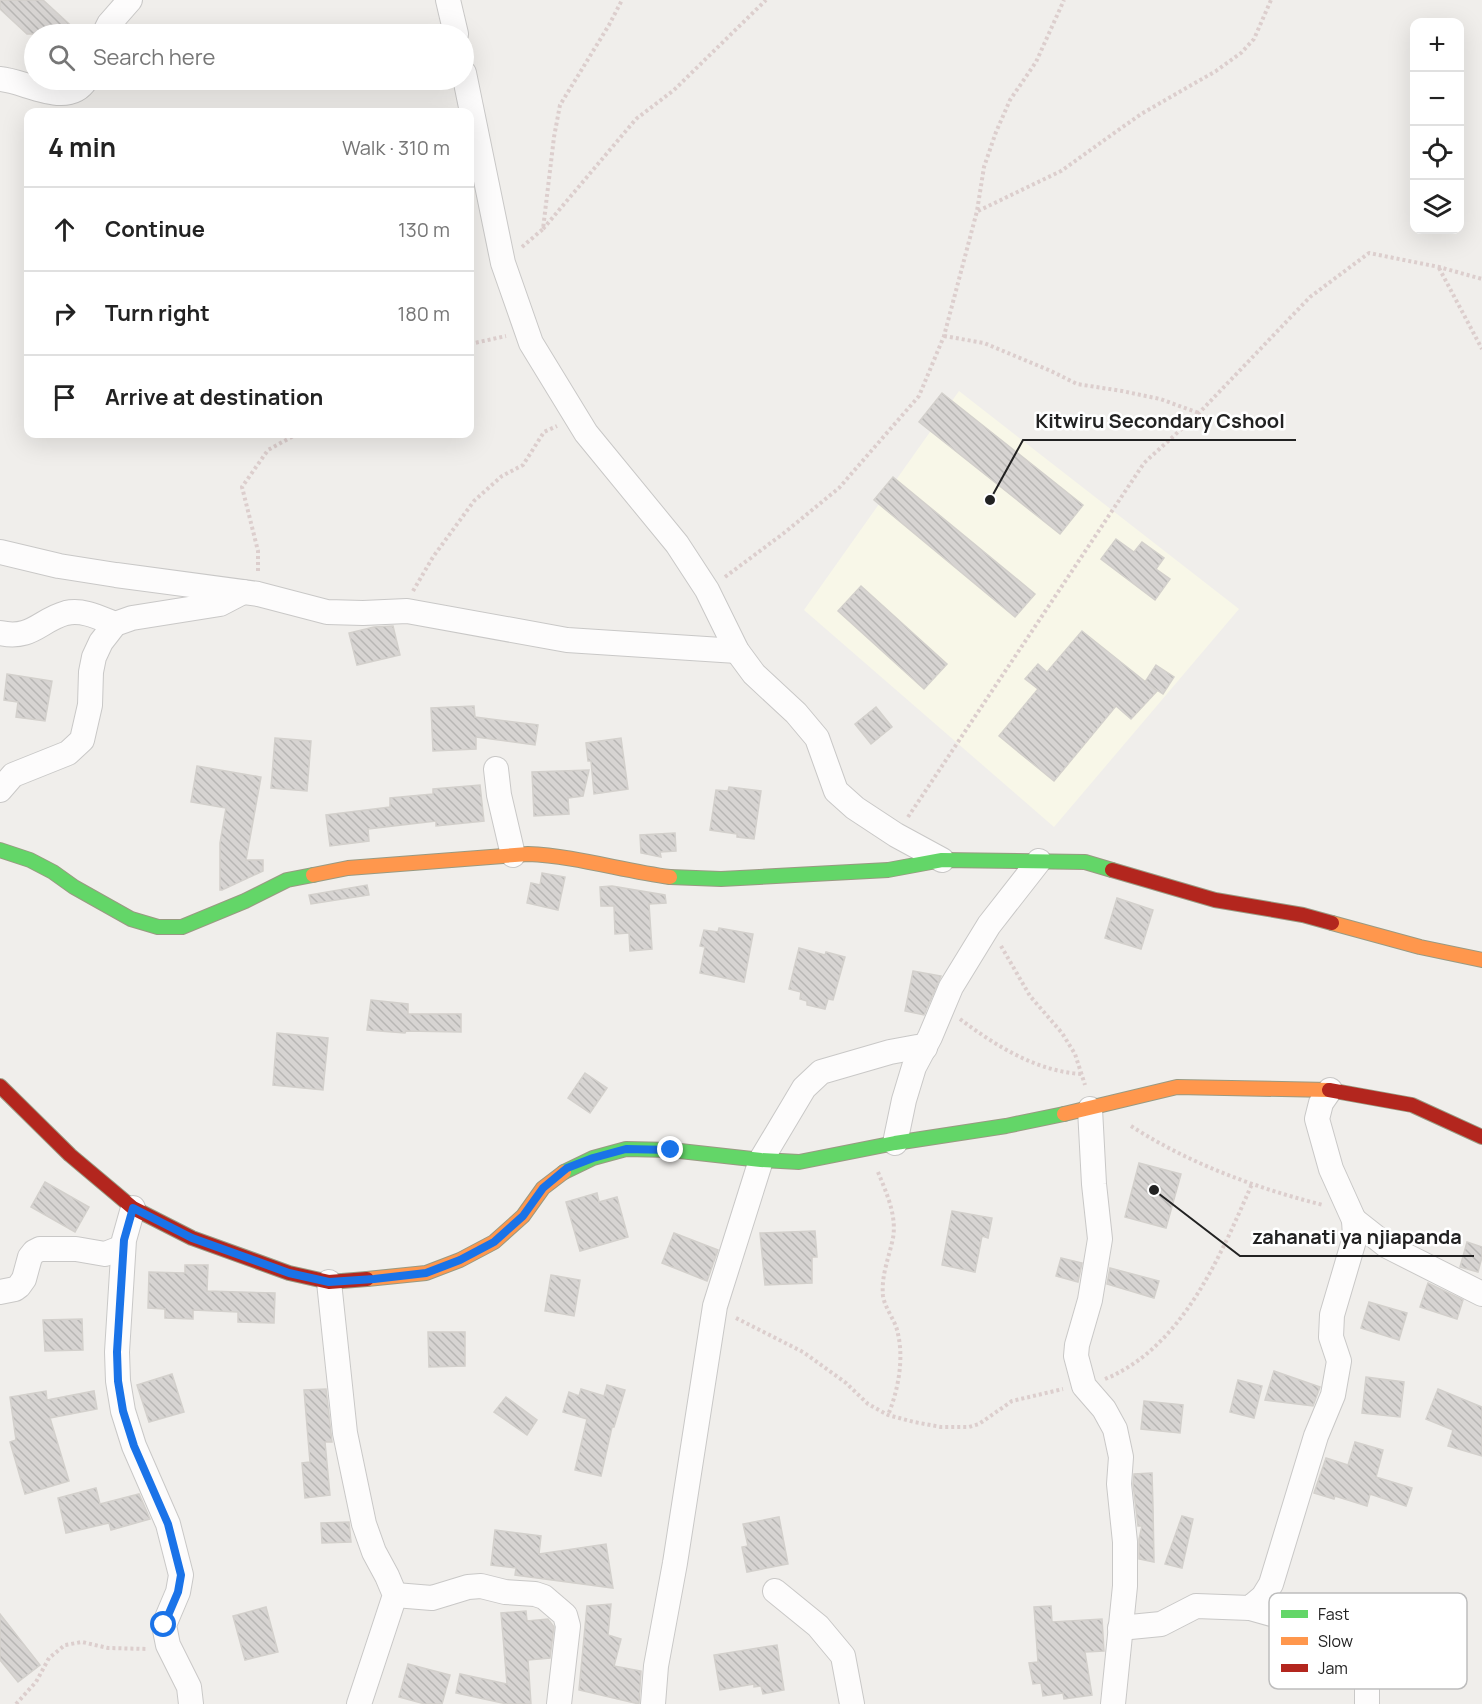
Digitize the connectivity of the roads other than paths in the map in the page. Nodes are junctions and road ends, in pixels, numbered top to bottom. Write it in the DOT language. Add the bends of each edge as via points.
graph roads {
  1 [pos="130,0"];
  2 [pos="448,0"];
  3 [pos="109,24"];
  4 [pos="454,24"];
  5 [pos="0,79"];
  6 [pos="24,84"];
  7 [pos="46,90"];
  8 [pos="76,90"];
  9 [pos="467,90"];
  10 [pos="471,108"];
  11 [pos="474,122"];
  12 [pos="0,552"];
  13 [pos="250,593"];
  14 [pos="115,624"];
  15 [pos="0,633"];
  16 [pos="738,651"];
  17 [pos="496,769"];
  18 [pos="0,790"];
  19 [pos="0,849"];
  20 [pos="513,855"];
  21 [pos="942,860"];
  22 [pos="1039,861"];
  23 [pos="1482,960"];
  24 [pos="925,1048"];
  25 [pos="0,1086"];
  26 [pos="1330,1090"];
  27 [pos="1095,1108"];
  28 [pos="1482,1137"];
  29 [pos="895,1143"];
  30 [pos="762,1160"];
  31 [pos="133,1208"];
  32 [pos="1354,1220"];
  33 [pos="123,1247"];
  34 [pos="329,1282"];
  35 [pos="0,1292"];
  36 [pos="1482,1294"];
  37 [pos="775,1591"];
  38 [pos="395,1595"];
  39 [pos="1250,1608"];
  40 [pos="1269,1613"];
  41 [pos="1120,1628"];
  42 [pos="191,1704"];
  43 [pos="359,1704"];
  44 [pos="560,1704"];
  45 [pos="653,1704"];
  46 [pos="852,1704"];
  47 [pos="1113,1704"];
  1 -- 3 [label="street"];
  2 -- 4 [label="street"];
  5 -- 6 [label="street"];
  7 -- 8 [label="street" via="60,94"];
  9 -- 10 [label="street"];
  11 -- 16 [label="street" via="503,263 531,343 586,433 677,544 707,590"];
  12 -- 13 [label="street" via="59,566"];
  13 -- 14 [label="street" via="220,604"];
  13 -- 16 [label="street" via="327,612 407,611 567,640"];
  14 -- 15 [label="street" via="91,614 68,613 33,631"];
  14 -- 18 [label="street" via="94,657 82,740 68,753 13,775"];
  16 -- 21 [label="street" via="754,674 817,738 836,791 896,835"];
  17 -- 20 [label="street"];
  19 -- 20 [label="street" via="53,872 131,919 158,927 182,927 287,880 348,868"];
  20 -- 21 [label="street" via="558,855 669,877 721,879 888,870"];
  21 -- 22 [label="street"];
  22 -- 23 [label="street" via="1085,862 1215,900 1303,915"];
  22 -- 24 [label="street" via="989,925 951,987"];
  24 -- 29 [label="street" via="910,1079"];
  24 -- 30 [label="street" via="890,1052 821,1072 804,1088"];
  25 -- 31 [label="street" via="70,1155"];
  26 -- 27 [label="street" via="1177,1087"];
  26 -- 28 [label="street" via="1412,1105"];
  26 -- 32 [label="street" via="1317,1119 1331,1169"];
  27 -- 29 [label="street"];
  27 -- 41 [label="street" via="1094,1184 1100,1239 1090,1300 1077,1345 1077,1363 1084,1386 1104,1409 1114,1429 1120,1457 1125,1542"];
  29 -- 30 [label="street" via="799,1162"];
  30 -- 34 [label="street" via="626,1149 593,1158 567,1168 543,1188 523,1216 494,1242 460,1260 426,1273"];
  30 -- 45 [label="street" via="715,1306"];
  31 -- 33 [label="street"];
  31 -- 34 [label="street" via="192,1238 289,1273"];
  32 -- 36 [label="street" via="1387,1246"];
  32 -- 39 [label="street" via="1355,1237 1330,1326 1339,1361 1333,1395 1316,1436 1271,1584"];
  33 -- 35 [label="street" via="105,1254 40,1249 30,1257 20,1286"];
  33 -- 42 [label="street" via="118,1381 131,1437 168,1524 181,1575 164,1625 168,1645 189,1688"];
  34 -- 38 [label="street" via="345,1433 364,1524"];
  37 -- 46 [label="street" via="818,1626 843,1656"];
  38 -- 43 [label="street"];
  38 -- 44 [label="street" via="432,1598 481,1586 544,1597 565,1614 568,1626"];
  39 -- 40 [label="street"];
  39 -- 41 [label="street" via="1196,1606 1161,1624"];
  41 -- 47 [label="street"];
}
